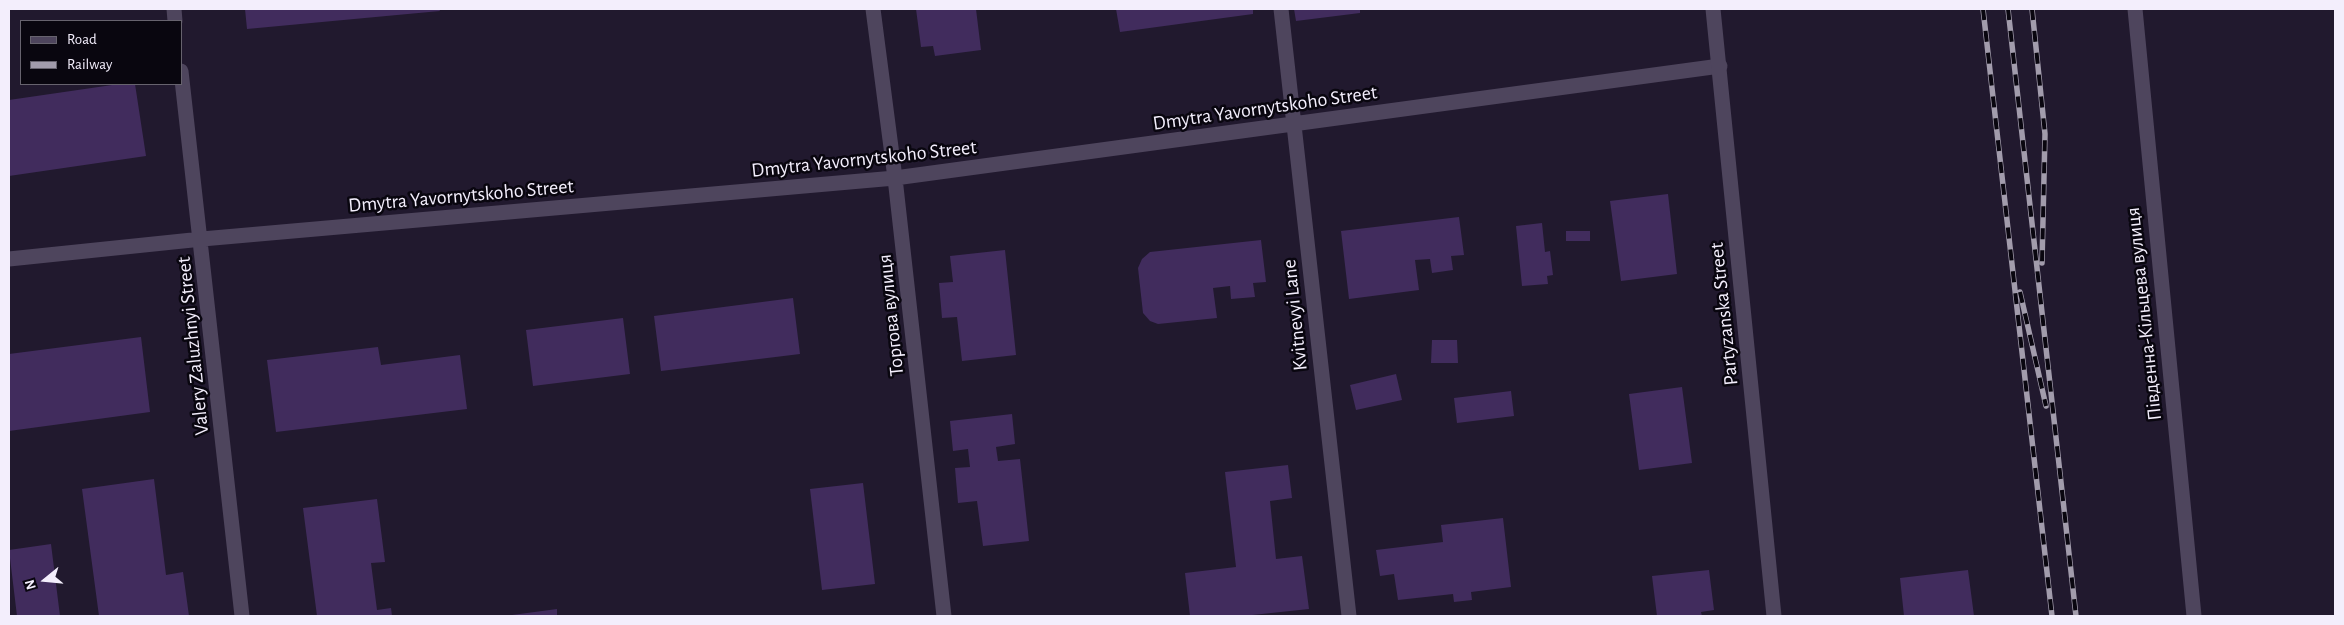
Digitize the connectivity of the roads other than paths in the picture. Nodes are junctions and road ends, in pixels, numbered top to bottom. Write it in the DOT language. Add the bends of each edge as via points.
graph roads {
  1 [pos="873,9"];
  2 [pos="1281,9"];
  3 [pos="1713,9"];
  4 [pos="2134,9"];
  5 [pos="1720,66"];
  6 [pos="182,79"];
  7 [pos="1293,124"];
  8 [pos="896,178"];
  9 [pos="202,239"];
  10 [pos="9,259"];
  11 [pos="242,616"];
  12 [pos="944,616"];
  13 [pos="1349,616"];
  14 [pos="1774,616"];
  15 [pos="2194,616"];
  1 -- 8 [label="street, Торгова вулиця"];
  2 -- 7 [label="street, Kvitnevyi Lane"];
  3 -- 5 [label="street, Partyzanska Street"];
  4 -- 15 [label="street, Південна-Кільцева вулиця"];
  5 -- 7 [label="street, Dmytra Yavornytskoho Street"];
  5 -- 14 [label="street, Partyzanska Street"];
  6 -- 9 [label="street, Valery Zaluzhnyi Street"];
  7 -- 8 [label="street, Dmytra Yavornytskoho Street"];
  7 -- 13 [label="street, Kvitnevyi Lane"];
  8 -- 9 [label="street, Dmytra Yavornytskoho Street"];
  8 -- 12 [label="street, Торгова вулиця"];
  9 -- 10 [label="street, Dmytra Yavornytskoho Street"];
  9 -- 11 [label="street, Valery Zaluzhnyi Street"];
}
